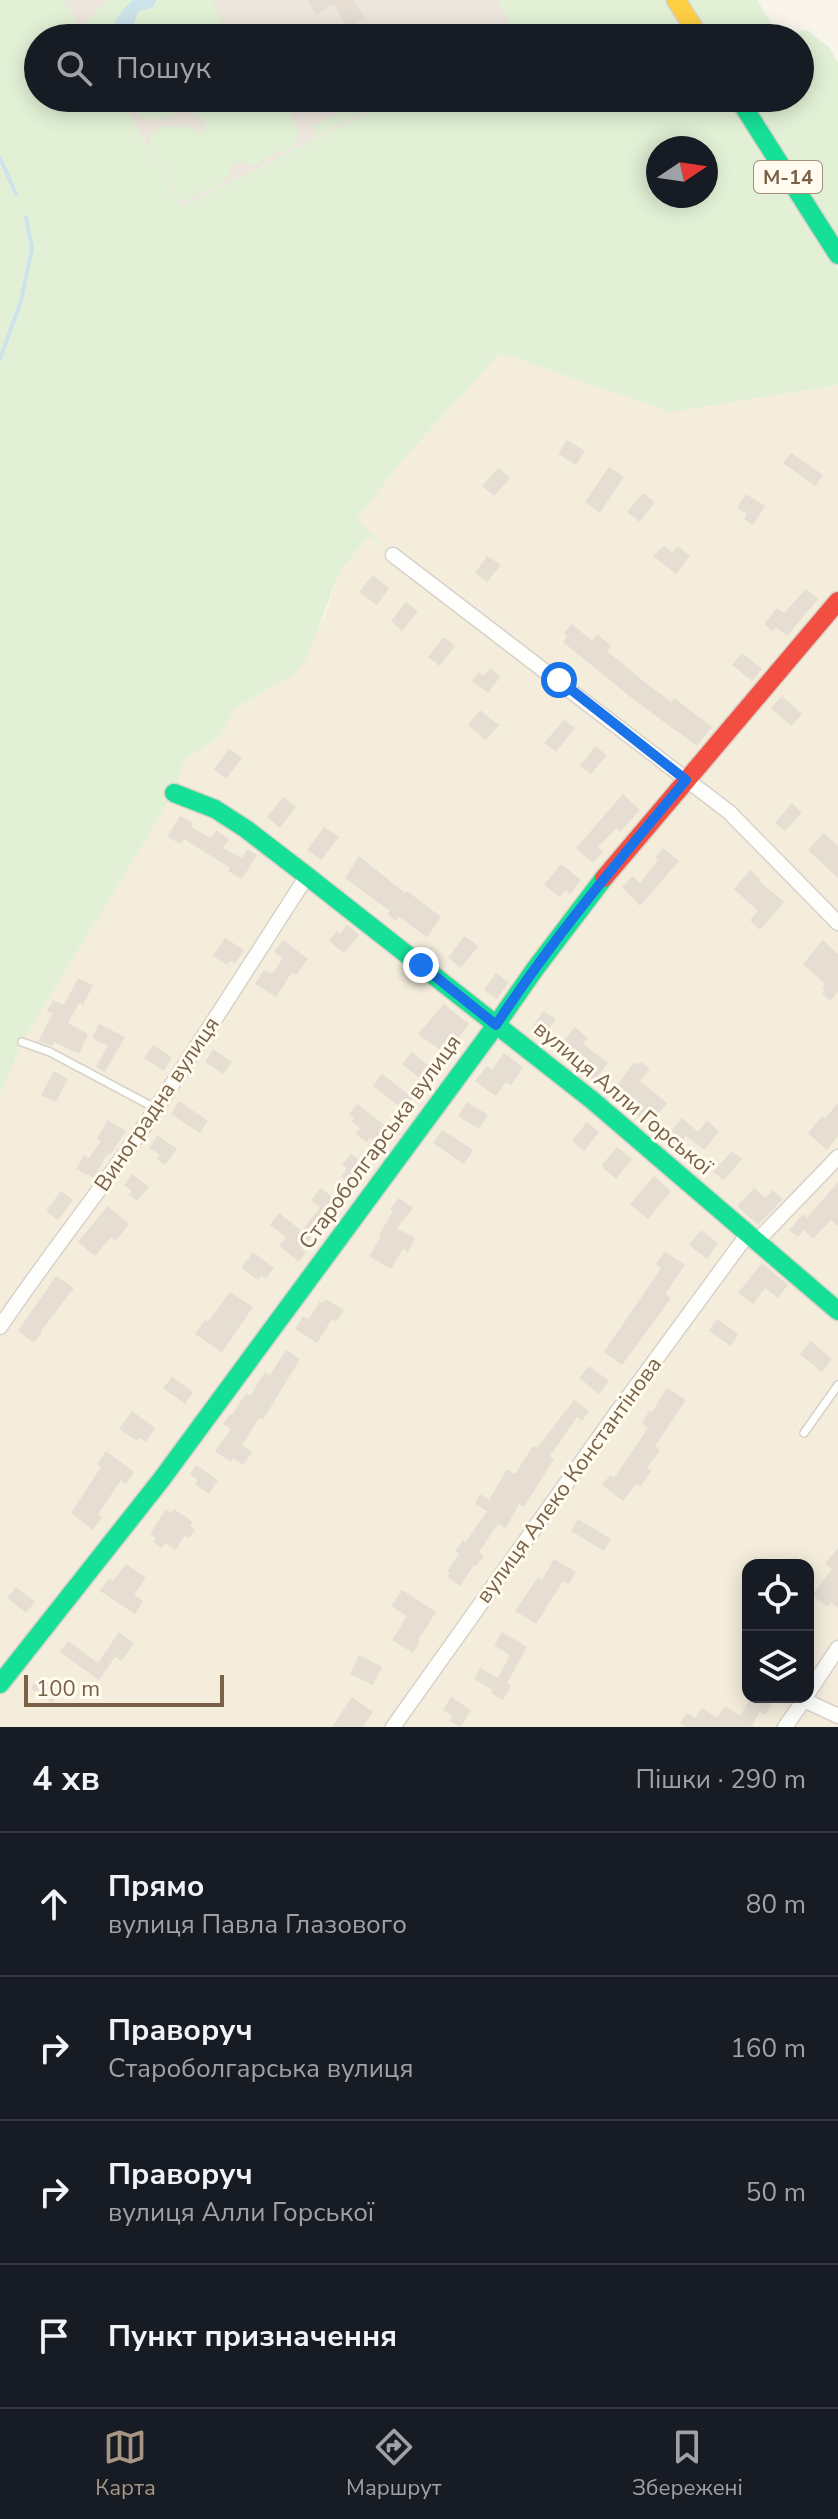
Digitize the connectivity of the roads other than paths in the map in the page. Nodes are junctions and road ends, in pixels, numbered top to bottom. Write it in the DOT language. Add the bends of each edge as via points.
graph roads {
  1 [pos="676,0"];
  2 [pos="691,24"];
  3 [pos="747,112"];
  4 [pos="838,255"];
  5 [pos="393,555"];
  6 [pos="838,601"];
  7 [pos="686,780"];
  8 [pos="174,793"];
  9 [pos="307,876"];
  10 [pos="838,923"];
  11 [pos="496,1025"];
  12 [pos="22,1042"];
  13 [pos="155,1108"];
  14 [pos="838,1157"];
  15 [pos="751,1239"];
  16 [pos="838,1311"];
  17 [pos="0,1327"];
  18 [pos="838,1385"];
  19 [pos="804,1433"];
  20 [pos="838,1648"];
  21 [pos="0,1684"];
  22 [pos="814,1685"];
  23 [pos="814,1702"];
  24 [pos="802,1703"];
  25 [pos="838,1716"];
  26 [pos="393,1727"];
  27 [pos="785,1727"];
  1 -- 2 [label="main road"];
  3 -- 4 [label="main road, М-14"];
  5 -- 7 [label="street"];
  6 -- 7 [label="main road, Староболгарська вулиця"];
  7 -- 10 [label="street" via="737,819"];
  7 -- 11 [label="main road, Староболгарська вулиця" via="534,967"];
  8 -- 9 [label="main road, вулиця Алли Горської" via="225,816"];
  9 -- 11 [label="main road, вулиця Алли Горської"];
  9 -- 13 [label="street, Виноградна вулиця"];
  11 -- 15 [label="main road, вулиця Алли Горської" via="592,1100"];
  11 -- 21 [label="main road, Староболгарська вулиця" via="161,1480"];
  12 -- 13 [label="lane"];
  13 -- 17 [label="street, Виноградна вулиця"];
  14 -- 15 [label="street, вулиця Алеко Константінова"];
  15 -- 16 [label="main road, вулиця Алли Горської"];
  15 -- 26 [label="street, вулиця Алеко Константінова" via="615,1415"];
  18 -- 19 [label="lane"];
  20 -- 22 [label="street"];
  23 -- 25 [label="street"];
  24 -- 27 [label="street"];
}
